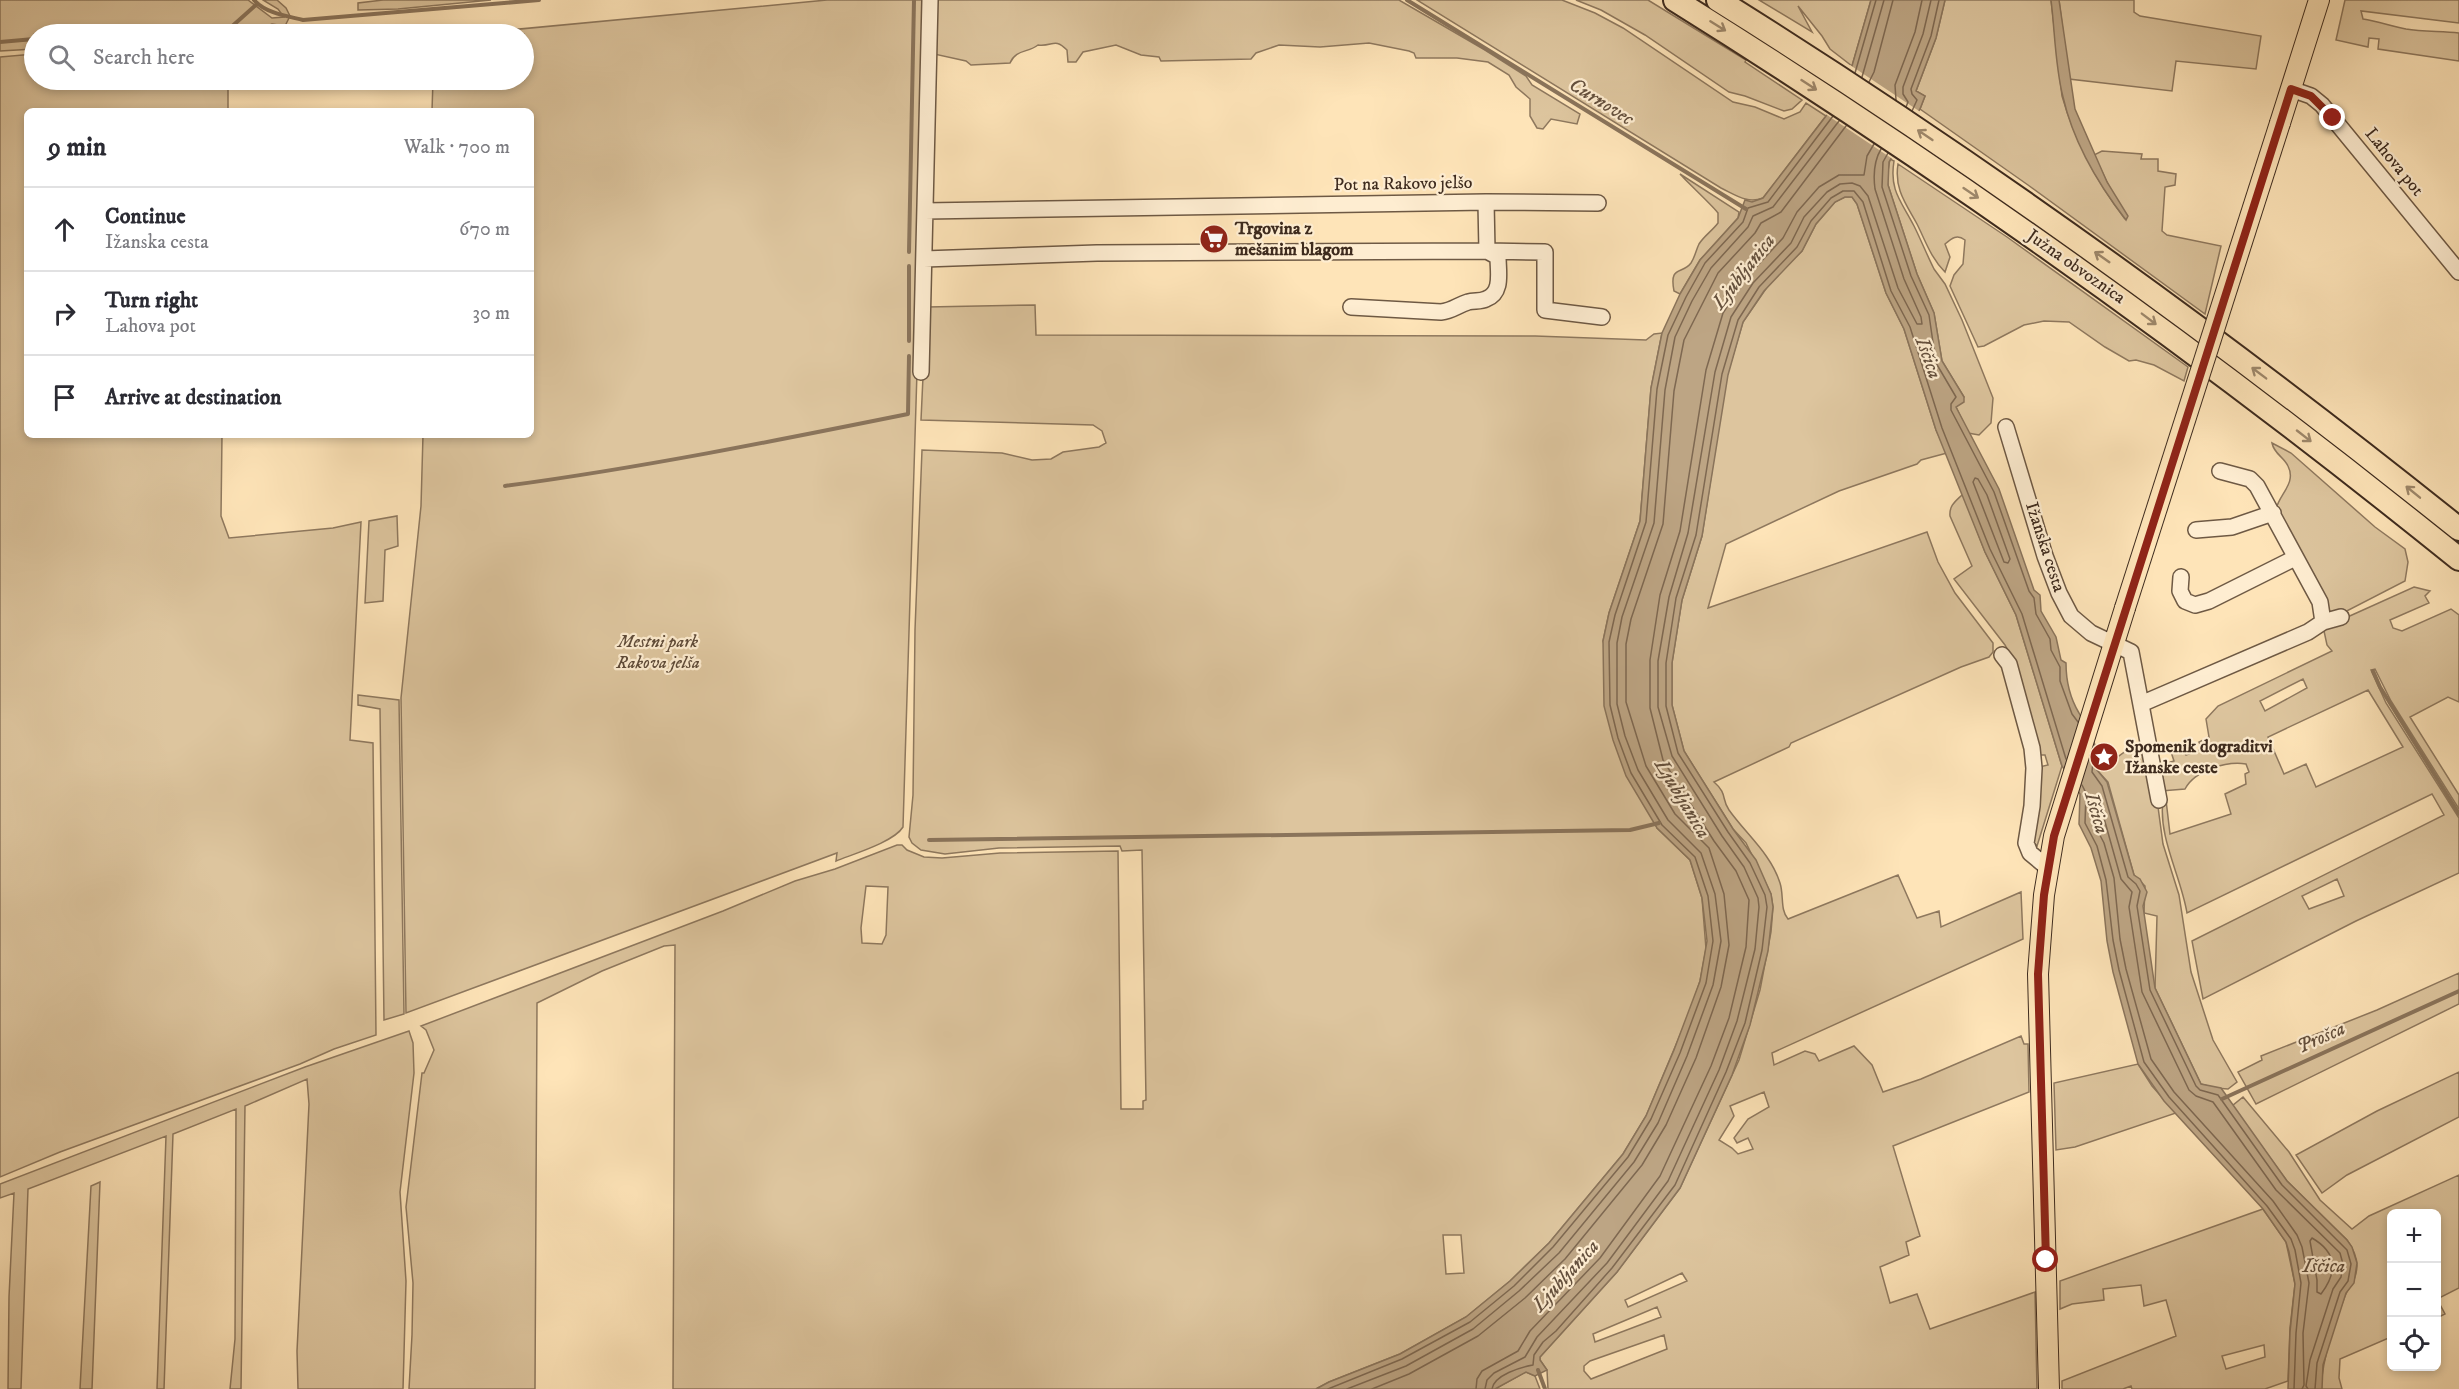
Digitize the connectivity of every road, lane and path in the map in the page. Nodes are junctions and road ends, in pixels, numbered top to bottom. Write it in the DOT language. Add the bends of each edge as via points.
graph roads {
  1 [pos="930,0"];
  2 [pos="1675,0"];
  3 [pos="1718,0"];
  4 [pos="2319,0"];
  5 [pos="2291,89"];
  6 [pos="1486,202"];
  7 [pos="1598,203"];
  8 [pos="925,211"];
  9 [pos="1487,251"];
  10 [pos="924,259"];
  11 [pos="2459,272"];
  12 [pos="1351,307"];
  13 [pos="1602,317"];
  14 [pos="921,372"];
  15 [pos="2006,427"];
  16 [pos="2220,471"];
  17 [pos="2273,513"];
  18 [pos="2459,529"];
  19 [pos="2196,530"];
  20 [pos="2295,558"];
  21 [pos="2459,559"];
  22 [pos="2181,577"];
  23 [pos="2341,617"];
  24 [pos="2323,622"];
  25 [pos="2114,644"];
  26 [pos="2002,655"];
  27 [pos="2141,704"];
  28 [pos="2159,800"];
  29 [pos="2048,868"];
  30 [pos="2049,1389"];
  1 -- 8 [label="street"];
  2 -- 21 [label="highway, Južna obvoznica, one-way" via="1999,212 2225,375"];
  18 -- 3 [label="highway, Južna obvoznica, one-way" via="2113,265"];
  4 -- 5 [label="main road"];
  5 -- 11 [label="street, Lahova pot" via="2322,105"];
  5 -- 25 [label="main road, bridge"];
  6 -- 7 [label="street"];
  6 -- 8 [label="street, Pot na Rakovo jelšo"];
  6 -- 9 [label="street, Pot na Rakovo jelšo"];
  8 -- 10 [label="street"];
  9 -- 10 [label="street" via="1097,253"];
  9 -- 12 [label="street" via="1498,257 1498,289 1484,301 1466,302 1441,312"];
  9 -- 13 [label="street" via="1545,252 1545,310"];
  10 -- 14 [label="street"];
  15 -- 25 [label="street, Ižanska cesta" via="2059,593 2071,616 2091,633"];
  16 -- 17 [label="street" via="2250,479"];
  17 -- 19 [label="street" via="2232,527"];
  17 -- 20 [label="street"];
  20 -- 22 [label="street" via="2194,605 2185,601 2180,591"];
  20 -- 24 [label="street" via="2320,602"];
  23 -- 24 [label="street"];
  24 -- 27 [label="street"];
  25 -- 27 [label="street, Ižanska cesta" via="2131,652"];
  25 -- 29 [label="main road" via="2054,836"];
  26 -- 29 [label="street" via="2009,664 2032,748 2034,785 2028,849"];
  27 -- 28 [label="street, Ižanska cesta"];
  29 -- 30 [label="main road" via="2038,974"];
}
